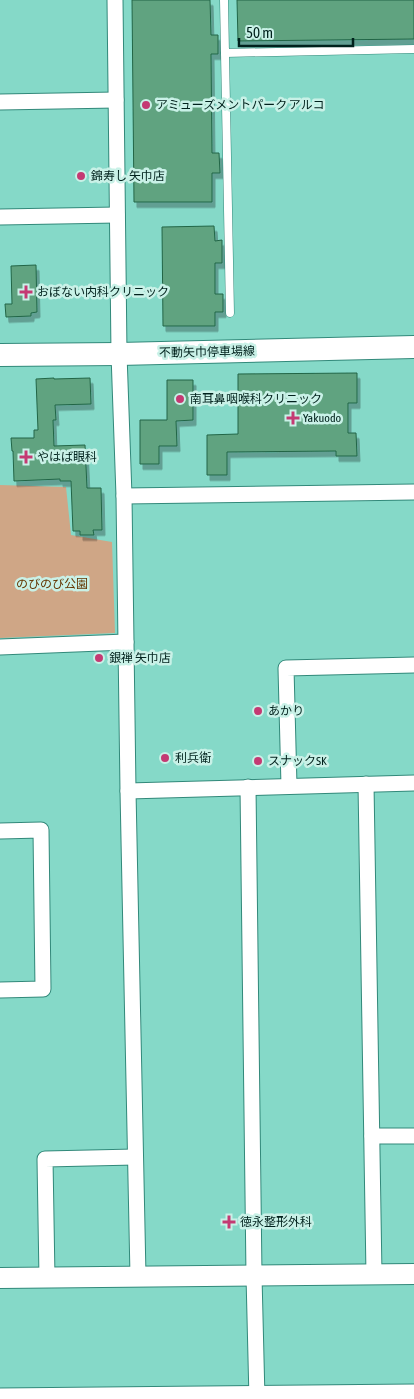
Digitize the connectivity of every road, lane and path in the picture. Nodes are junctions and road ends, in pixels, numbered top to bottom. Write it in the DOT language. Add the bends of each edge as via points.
graph roads {
  1 [pos="115,0"];
  2 [pos="224,0"];
  3 [pos="414,49"];
  4 [pos="225,53"];
  5 [pos="116,100"];
  6 [pos="0,102"];
  7 [pos="118,215"];
  8 [pos="0,217"];
  9 [pos="230,314"];
  10 [pos="414,347"];
  11 [pos="119,354"];
  12 [pos="0,355"];
  13 [pos="414,492"];
  14 [pos="124,496"];
  15 [pos="126,642"];
  16 [pos="0,647"];
  17 [pos="414,665"];
  18 [pos="414,783"];
  19 [pos="366,784"];
  20 [pos="289,786"];
  21 [pos="248,787"];
  22 [pos="128,790"];
  23 [pos="0,831"];
  24 [pos="0,990"];
  25 [pos="372,1136"];
  26 [pos="414,1136"];
  27 [pos="135,1157"];
  28 [pos="374,1274"];
  29 [pos="414,1274"];
  30 [pos="138,1276"];
  31 [pos="254,1276"];
  32 [pos="0,1278"];
  33 [pos="47,1278"];
  34 [pos="414,1392"];
  35 [pos="0,1396"];
  36 [pos="257,1396"];
  1 -- 5 [label="street"];
  2 -- 4 [label="lane"];
  3 -- 4 [label="lane"];
  4 -- 9 [label="lane"];
  5 -- 6 [label="street"];
  5 -- 7 [label="street"];
  7 -- 8 [label="street"];
  7 -- 11 [label="street"];
  10 -- 11 [label="main road, 不動矢巾停車場線"];
  11 -- 12 [label="main road, 不動矢巾停車場線"];
  11 -- 14 [label="street"];
  13 -- 14 [label="street"];
  14 -- 15 [label="street"];
  15 -- 16 [label="street"];
  15 -- 22 [label="street"];
  17 -- 20 [label="street" via="286,668"];
  18 -- 19 [label="street"];
  19 -- 20 [label="street"];
  19 -- 25 [label="street"];
  20 -- 21 [label="street"];
  21 -- 22 [label="street"];
  21 -- 31 [label="street"];
  22 -- 27 [label="street"];
  23 -- 24 [label="street" via="41,830 43,989"];
  25 -- 26 [label="street"];
  25 -- 28 [label="street"];
  27 -- 30 [label="street"];
  27 -- 33 [label="street" via="45,1159"];
  28 -- 29 [label="street"];
  28 -- 31 [label="street"];
  30 -- 31 [label="street"];
  30 -- 33 [label="street"];
  31 -- 36 [label="street"];
  32 -- 33 [label="street"];
  34 -- 36 [label="street"];
  35 -- 36 [label="street"];
}
